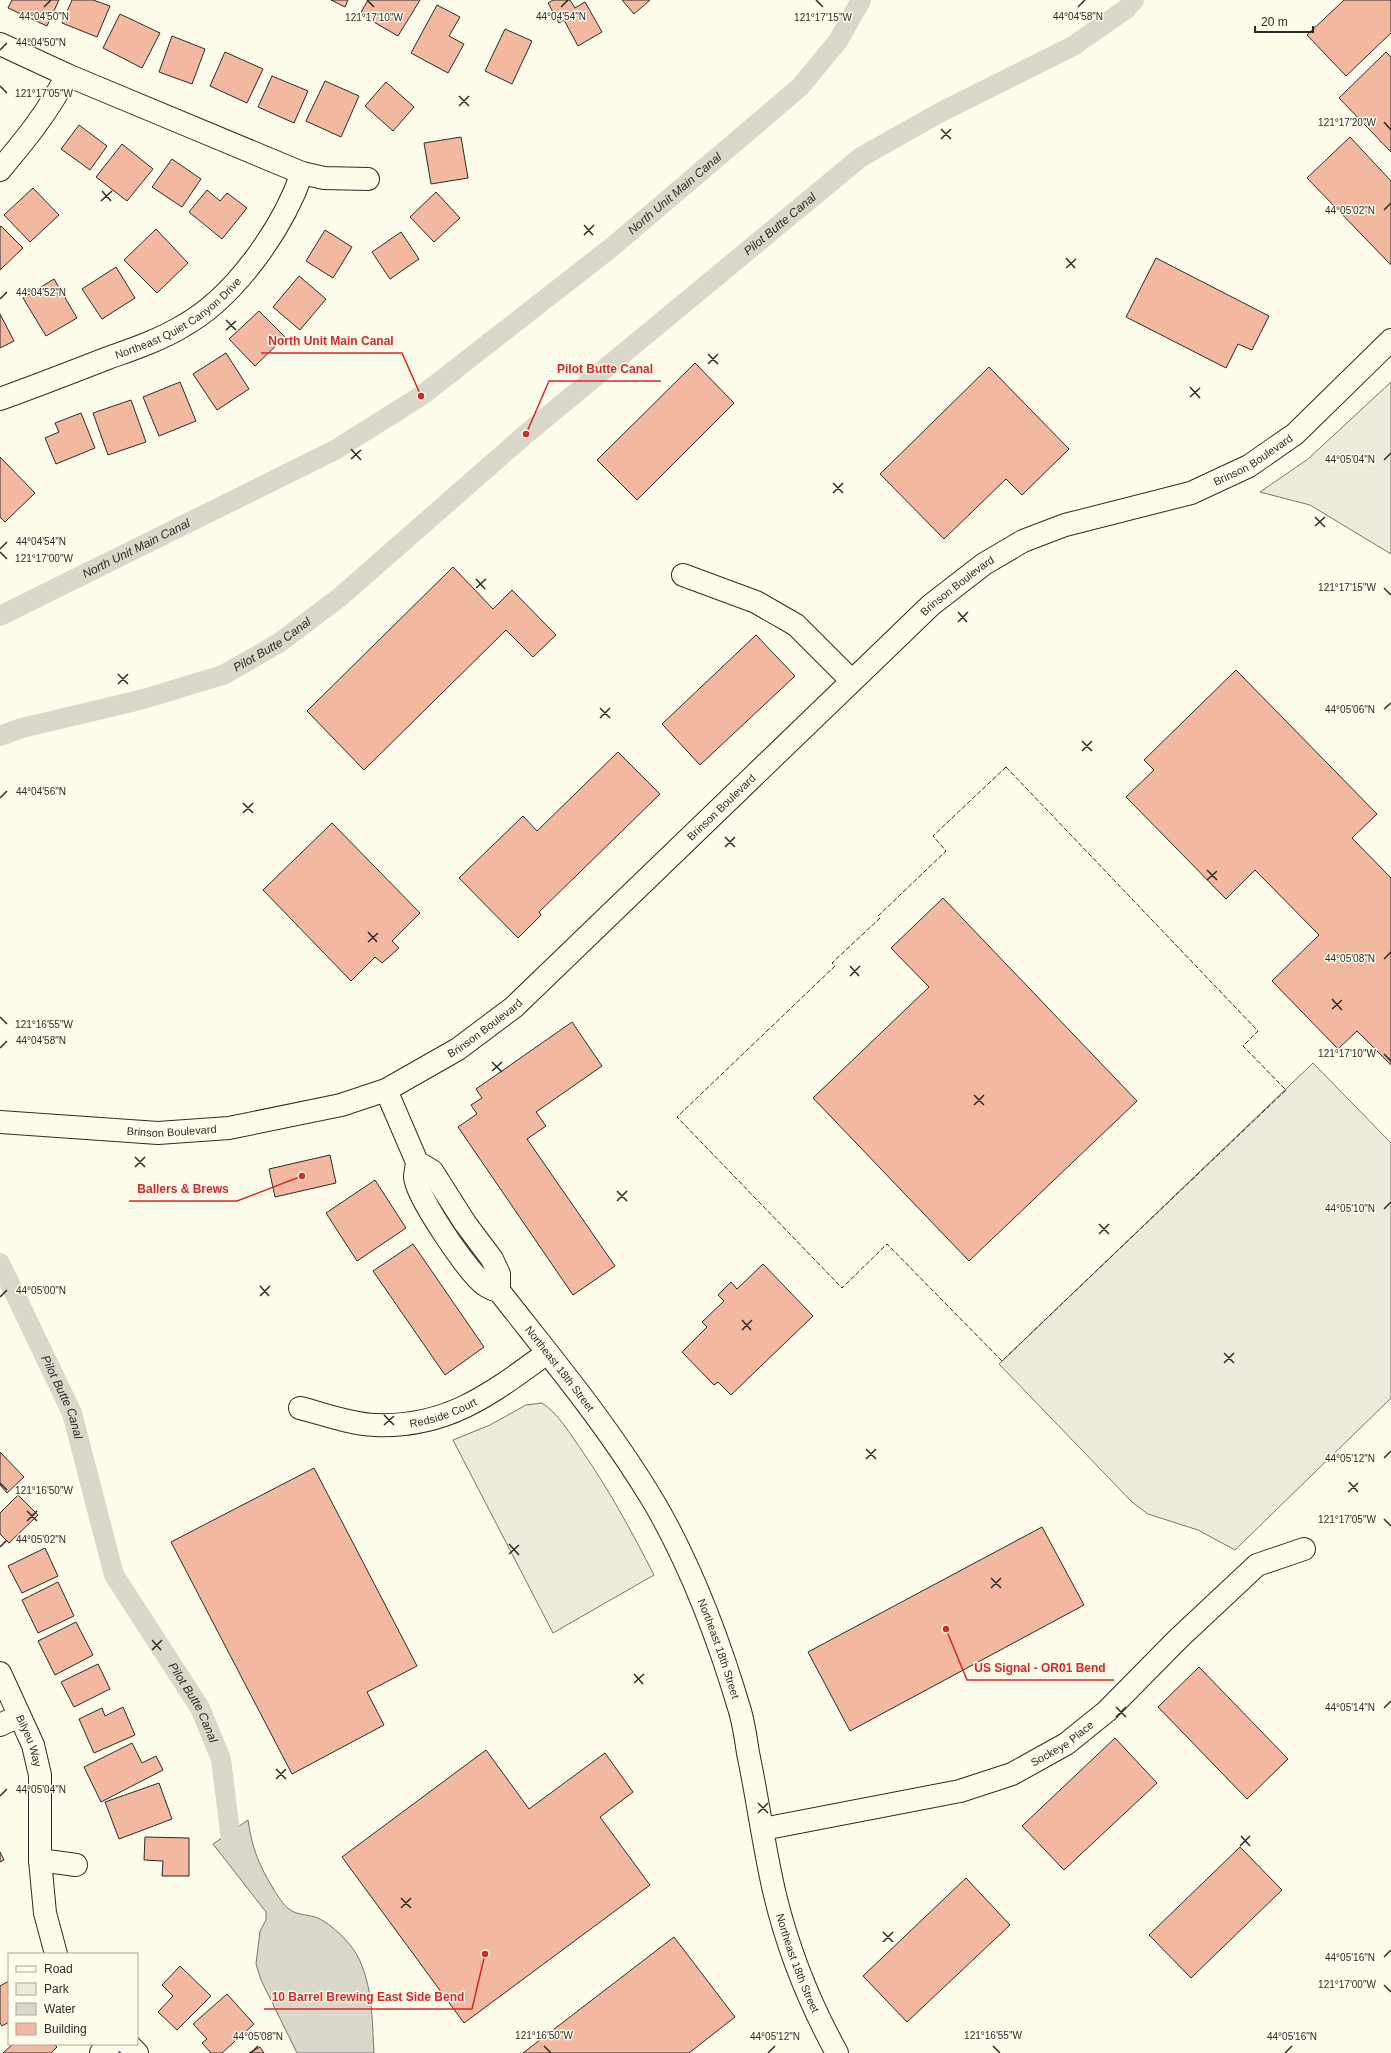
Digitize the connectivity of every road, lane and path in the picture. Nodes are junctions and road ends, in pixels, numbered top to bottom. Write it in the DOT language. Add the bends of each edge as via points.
graph roads {
  1 [pos="0,44"];
  2 [pos="67,75"];
  3 [pos="0,170"];
  4 [pos="302,173"];
  5 [pos="368,179"];
  6 [pos="1391,340"];
  7 [pos="0,399"];
  8 [pos="683,575"];
  9 [pos="852,681"];
  10 [pos="386,1090"];
  11 [pos="0,1122"];
  12 [pos="547,1353"];
  13 [pos="300,1408"];
  14 [pos="1304,1549"];
  15 [pos="0,1673"];
  16 [pos="20,1716"];
  17 [pos="0,1725"];
  18 [pos="763,1829"];
  19 [pos="40,1860"];
  20 [pos="76,1865"];
  21 [pos="56,1953"];
  22 [pos="110,2045"];
  23 [pos="129,2045"];
  24 [pos="102,2053"];
  25 [pos="137,2053"];
  26 [pos="837,2053"];
  1 -- 2 [label="street"];
  2 -- 3 [label="street" via="55,99 26,140"];
  2 -- 4 [label="street"];
  4 -- 5 [label="street" via="324,178"];
  4 -- 7 [label="street, Northeast Quiet Canyon Drive" via="294,197 272,235 246,271 202,313 184,326 146,344"];
  6 -- 9 [label="street, Brinson Boulevard" via="1295,434 1249,466 1191,493 1065,525 1023,541 984,564 931,605"];
  8 -- 9 [label="street" via="756,602 796,625"];
  9 -- 10 [label="street, Brinson Boulevard" via="514,1007 458,1049"];
  10 -- 11 [label="street, Brinson Boulevard" via="340,1105 229,1128 158,1133"];
  10 -- 12 [label="street, Northeast 18th Street" via="417,1162 415,1177 419,1190 450,1241 485,1286 499,1291"];
  12 -- 13 [label="street, Redside Court" via="492,1393 448,1415 436,1418 402,1424 373,1425"];
  12 -- 18 [label="street, Northeast 18th Street" via="627,1459 655,1505 710,1620 741,1713"];
  14 -- 18 [label="street, Sockeye Place" via="1257,1564 1107,1710 1066,1744 1012,1774 960,1791"];
  15 -- 16 [label="street, Bilyeu Way"];
  16 -- 17 [label="street"];
  16 -- 19 [label="street, Bilyeu Way" via="33,1745 40,1775"];
  18 -- 26 [label="street, Northeast 18th Street" via="775,1895 798,1967 821,2025"];
  19 -- 20 [label="street"];
  19 -- 21 [label="street, Bilyeu Way" via="44,1913"];
  22 -- 24 [label="street"];
  23 -- 25 [label="street"];
}
